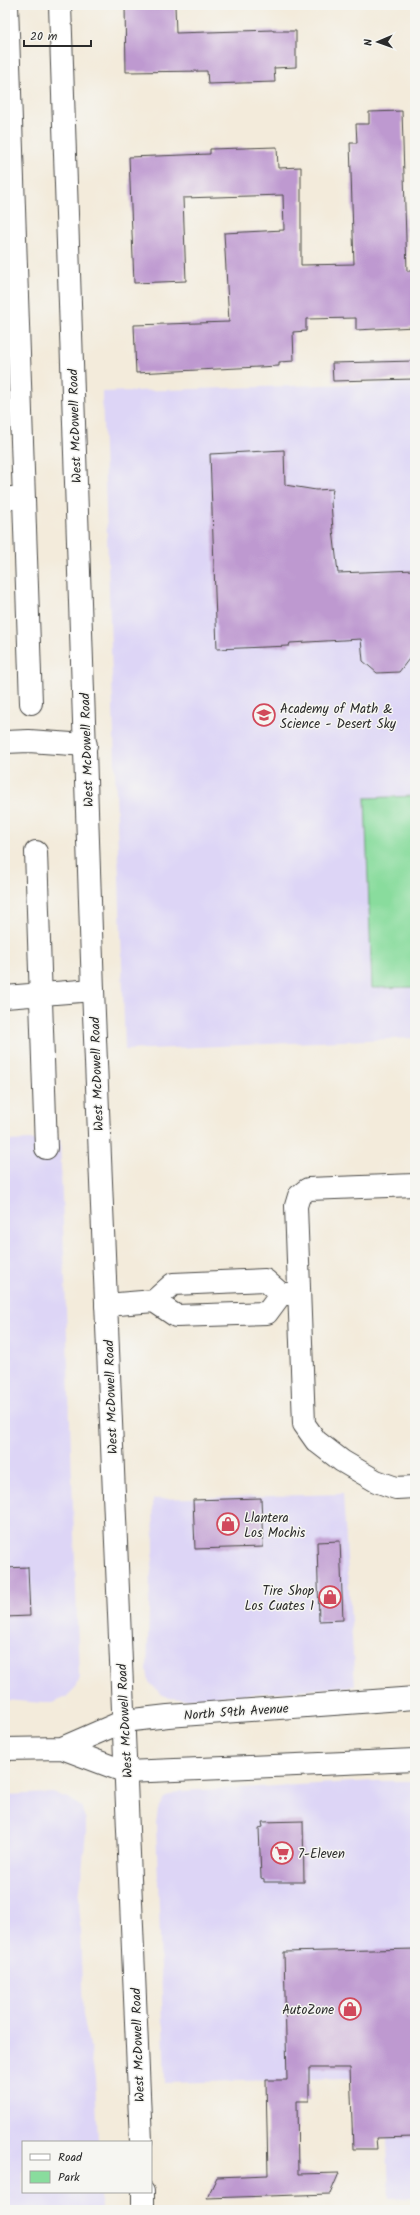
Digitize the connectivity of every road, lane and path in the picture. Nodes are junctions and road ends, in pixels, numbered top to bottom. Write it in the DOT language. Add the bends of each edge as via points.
graph roads {
  1 [pos="7,5"];
  2 [pos="60,5"];
  3 [pos="9,211"];
  4 [pos="14,498"];
  5 [pos="31,703"];
  6 [pos="5,742"];
  7 [pos="86,745"];
  8 [pos="36,852"];
  9 [pos="93,990"];
  10 [pos="41,995"];
  11 [pos="5,997"];
  12 [pos="46,1148"];
  13 [pos="415,1185"];
  14 [pos="290,1294"];
  15 [pos="154,1301"];
  16 [pos="106,1305"];
  17 [pos="415,1487"];
  18 [pos="415,1698"];
  19 [pos="124,1721"];
  20 [pos="62,1748"];
  21 [pos="5,1749"];
  22 [pos="415,1760"];
  23 [pos="126,1772"];
  24 [pos="141,2141"];
  25 [pos="143,2193"];
  26 [pos="144,2210"];
  1 -- 3 [label="main road"];
  2 -- 7 [label="main road, West McDowell Road"];
  3 -- 4 [label="main road"];
  4 -- 5 [label="main road"];
  6 -- 7 [label="main road"];
  7 -- 9 [label="main road, West McDowell Road"];
  8 -- 10 [label="main road"];
  9 -- 10 [label="main road"];
  9 -- 16 [label="main road, West McDowell Road"];
  10 -- 11 [label="main road"];
  10 -- 12 [label="main road"];
  13 -- 14 [label="main road" via="308,1189 299,1196 296,1206"];
  14 -- 15 [label="main road" via="265,1280 173,1284"];
  14 -- 15 [label="main road" via="267,1313 176,1316"];
  14 -- 17 [label="main road" via="304,1424 316,1441 342,1461 376,1481 396,1488"];
  15 -- 16 [label="main road"];
  16 -- 19 [label="main road, West McDowell Road"];
  18 -- 19 [label="main road, North 59th Avenue"];
  19 -- 20 [label="main road, North 59th Avenue"];
  19 -- 23 [label="main road, West McDowell Road"];
  20 -- 21 [label="main road, North 59th Avenue"];
  20 -- 23 [label="main road, North 59th Avenue"];
  22 -- 23 [label="main road, North 59th Avenue"];
  23 -- 24 [label="main road, West McDowell Road"];
  25 -- 26 [label="main road"];
}
